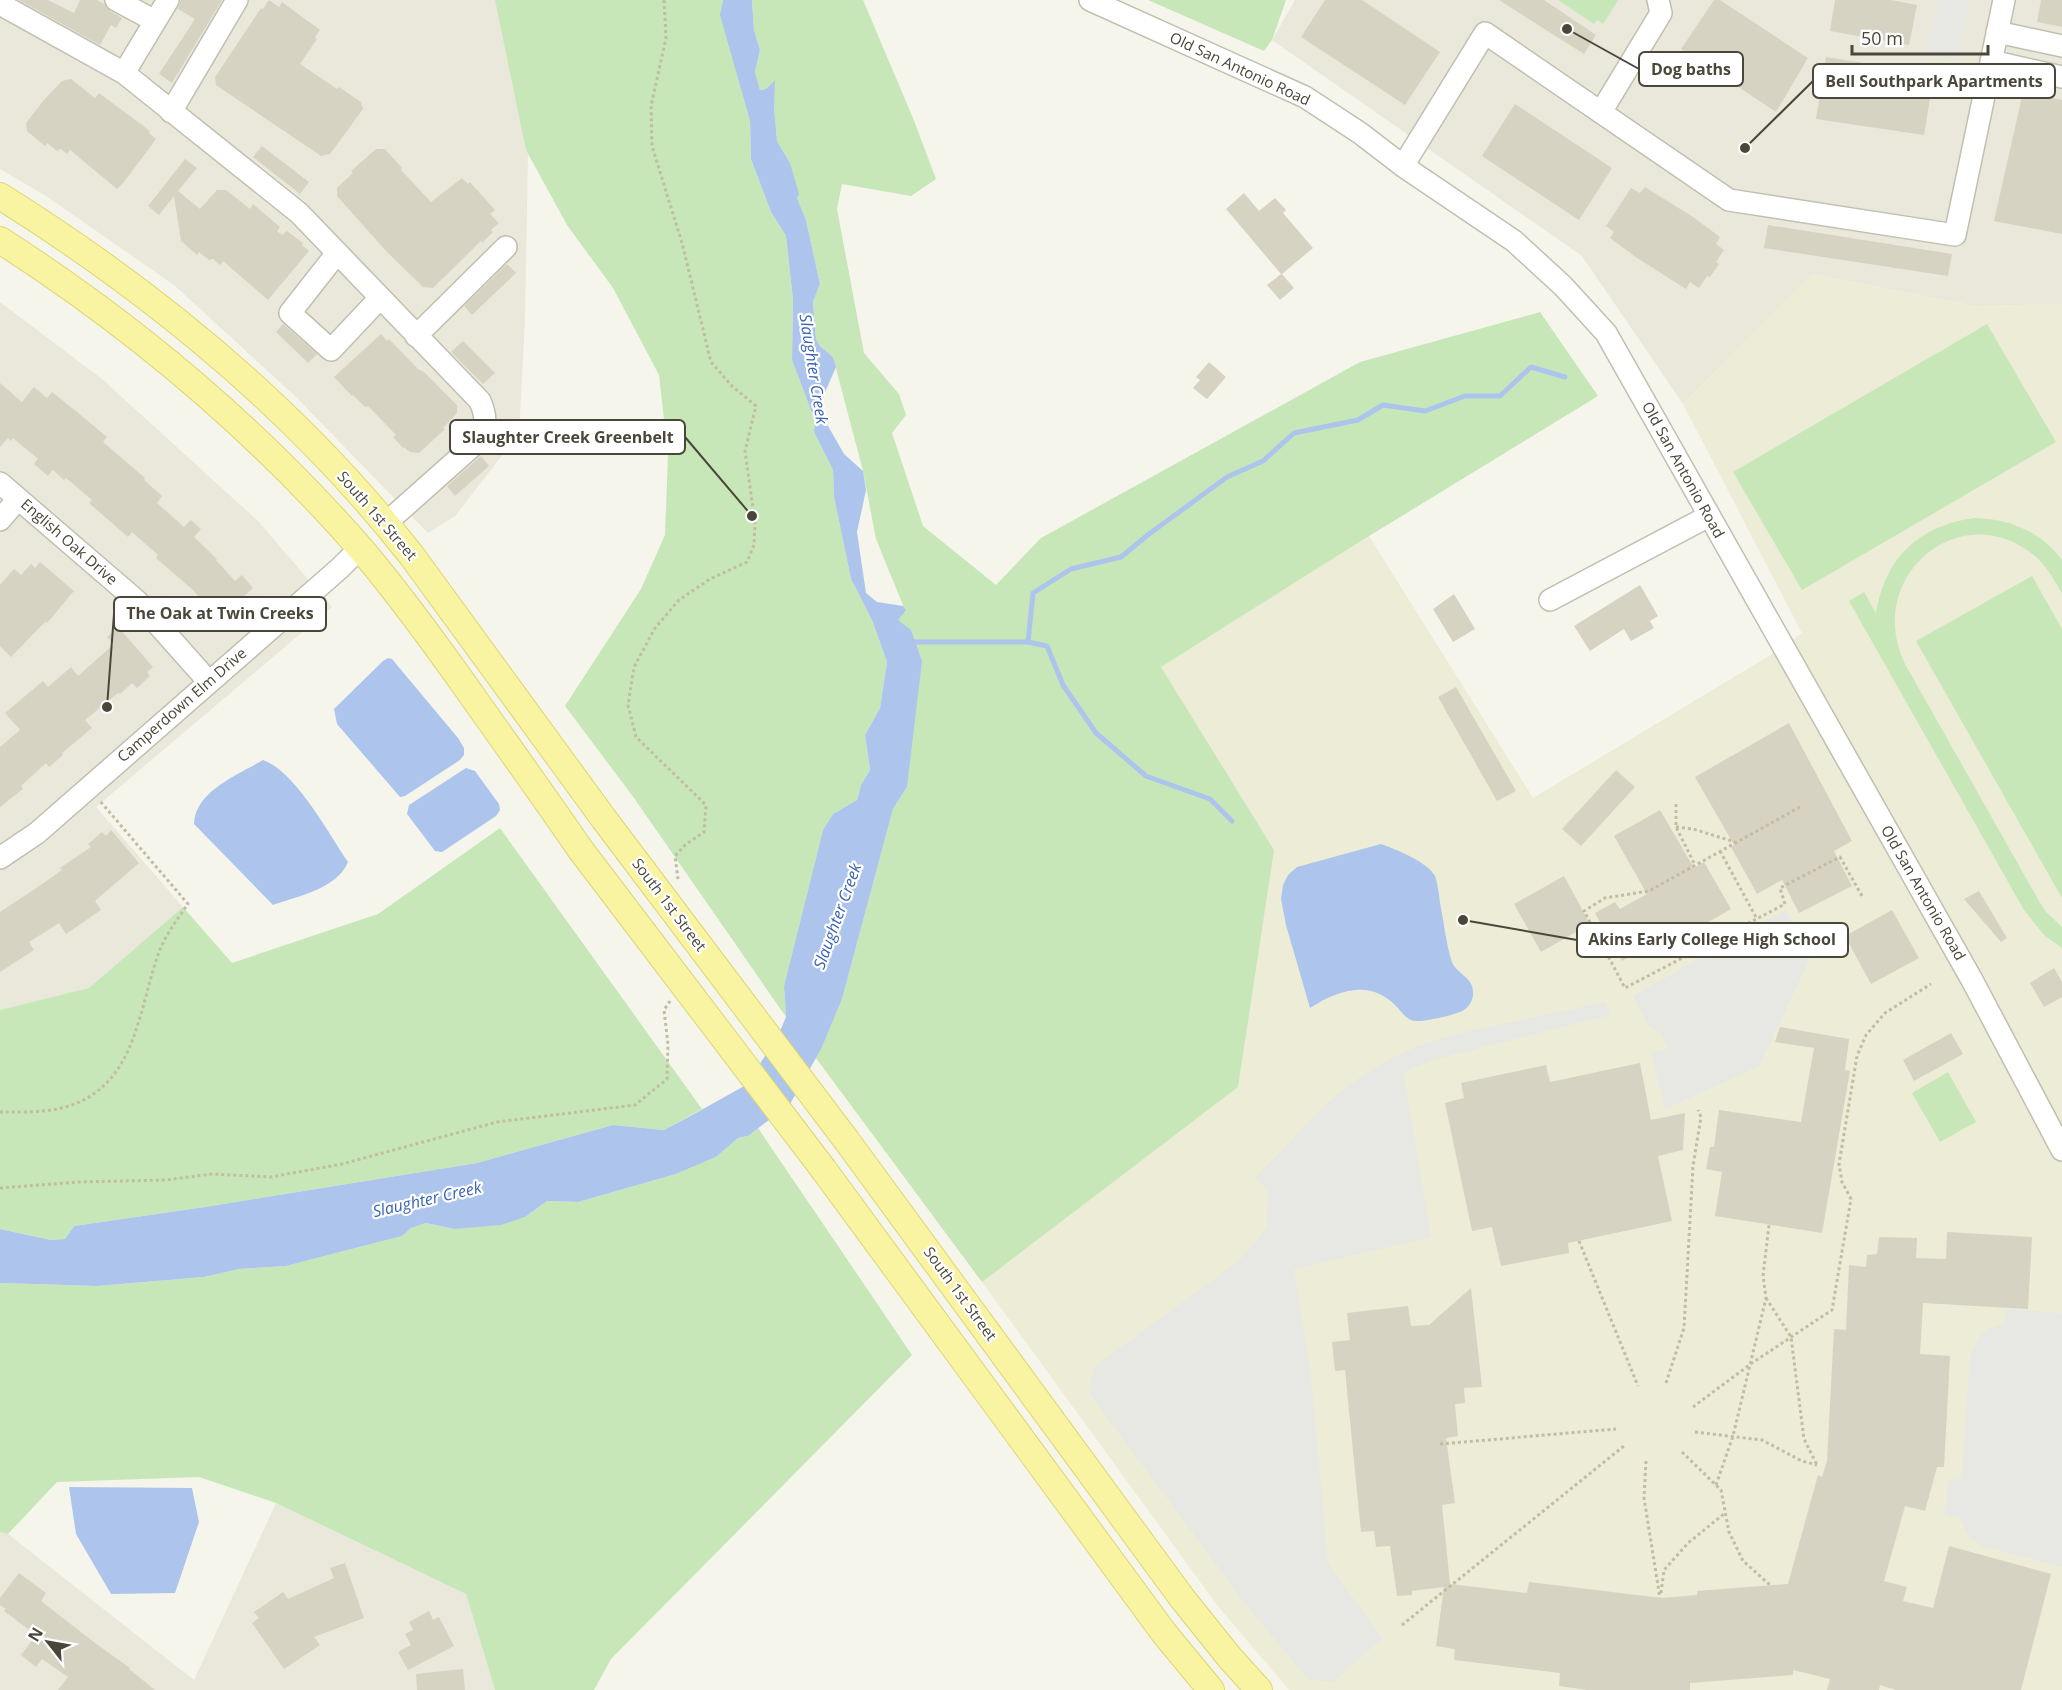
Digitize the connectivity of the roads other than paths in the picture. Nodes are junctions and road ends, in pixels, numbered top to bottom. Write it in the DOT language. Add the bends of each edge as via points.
graph roads {
  1 [pos="116,0"];
  2 [pos="168,0"];
  3 [pos="237,0"];
  4 [pos="1090,0"];
  5 [pos="1658,0"];
  6 [pos="2004,0"];
  7 [pos="0,4"];
  8 [pos="155,21"];
  9 [pos="1997,32"];
  10 [pos="2062,46"];
  11 [pos="1990,61"];
  12 [pos="124,73"];
  13 [pos="2062,77"];
  14 [pos="171,112"];
  15 [pos="1600,112"];
  16 [pos="1403,166"];
  17 [pos="0,196"];
  18 [pos="0,240"];
  19 [pos="506,247"];
  20 [pos="337,253"];
  21 [pos="380,298"];
  22 [pos="416,336"];
  23 [pos="0,483"];
  24 [pos="18,499"];
  25 [pos="1709,516"];
  26 [pos="0,520"];
  27 [pos="386,523"];
  28 [pos="360,548"];
  29 [pos="1550,600"];
  30 [pos="209,682"];
  31 [pos="0,858"];
  32 [pos="2062,1150"];
  33 [pos="1211,1690"];
  34 [pos="1260,1690"];
  1 -- 8 [label="street"];
  2 -- 8 [label="street"];
  3 -- 14 [label="street"];
  4 -- 16 [label="street, Old San Antonio Road" via="1305,97"];
  5 -- 15 [label="street" via="1661,14"];
  6 -- 9 [label="street"];
  7 -- 12 [label="street"];
  8 -- 12 [label="street"];
  9 -- 10 [label="street"];
  9 -- 11 [label="street"];
  11 -- 13 [label="street"];
  11 -- 15 [label="street" via="1955,235 1729,200"];
  12 -- 14 [label="street"];
  14 -- 20 [label="street" via="298,213"];
  15 -- 16 [label="street" via="1485,33"];
  16 -- 25 [label="street, Old San Antonio Road" via="1514,241 1606,333"];
  17 -- 27 [label="main road, South 1st Street" via="87,252 215,352 312,444"];
  18 -- 28 [label="main road" via="118,321 199,387 250,433"];
  19 -- 22 [label="street"];
  20 -- 21 [label="street"];
  20 -- 21 [label="street" via="290,313 331,350"];
  21 -- 22 [label="street"];
  22 -- 27 [label="street" via="480,400 484,433"];
  23 -- 24 [label="street, English Oak Drive"];
  24 -- 26 [label="street"];
  24 -- 30 [label="street, English Oak Drive" via="137,601"];
  25 -- 29 [label="street"];
  25 -- 32 [label="street, Old San Antonio Road" via="1972,980"];
  27 -- 28 [label="main road"];
  27 -- 34 [label="main road, South 1st Street, bridge" via="1188,1605"];
  28 -- 30 [label="street, Camperdown Elm Drive"];
  28 -- 33 [label="main road, bridge" via="429,635 580,849 824,1170 1164,1633"];
  30 -- 31 [label="street, Camperdown Elm Drive" via="37,833"];
}
